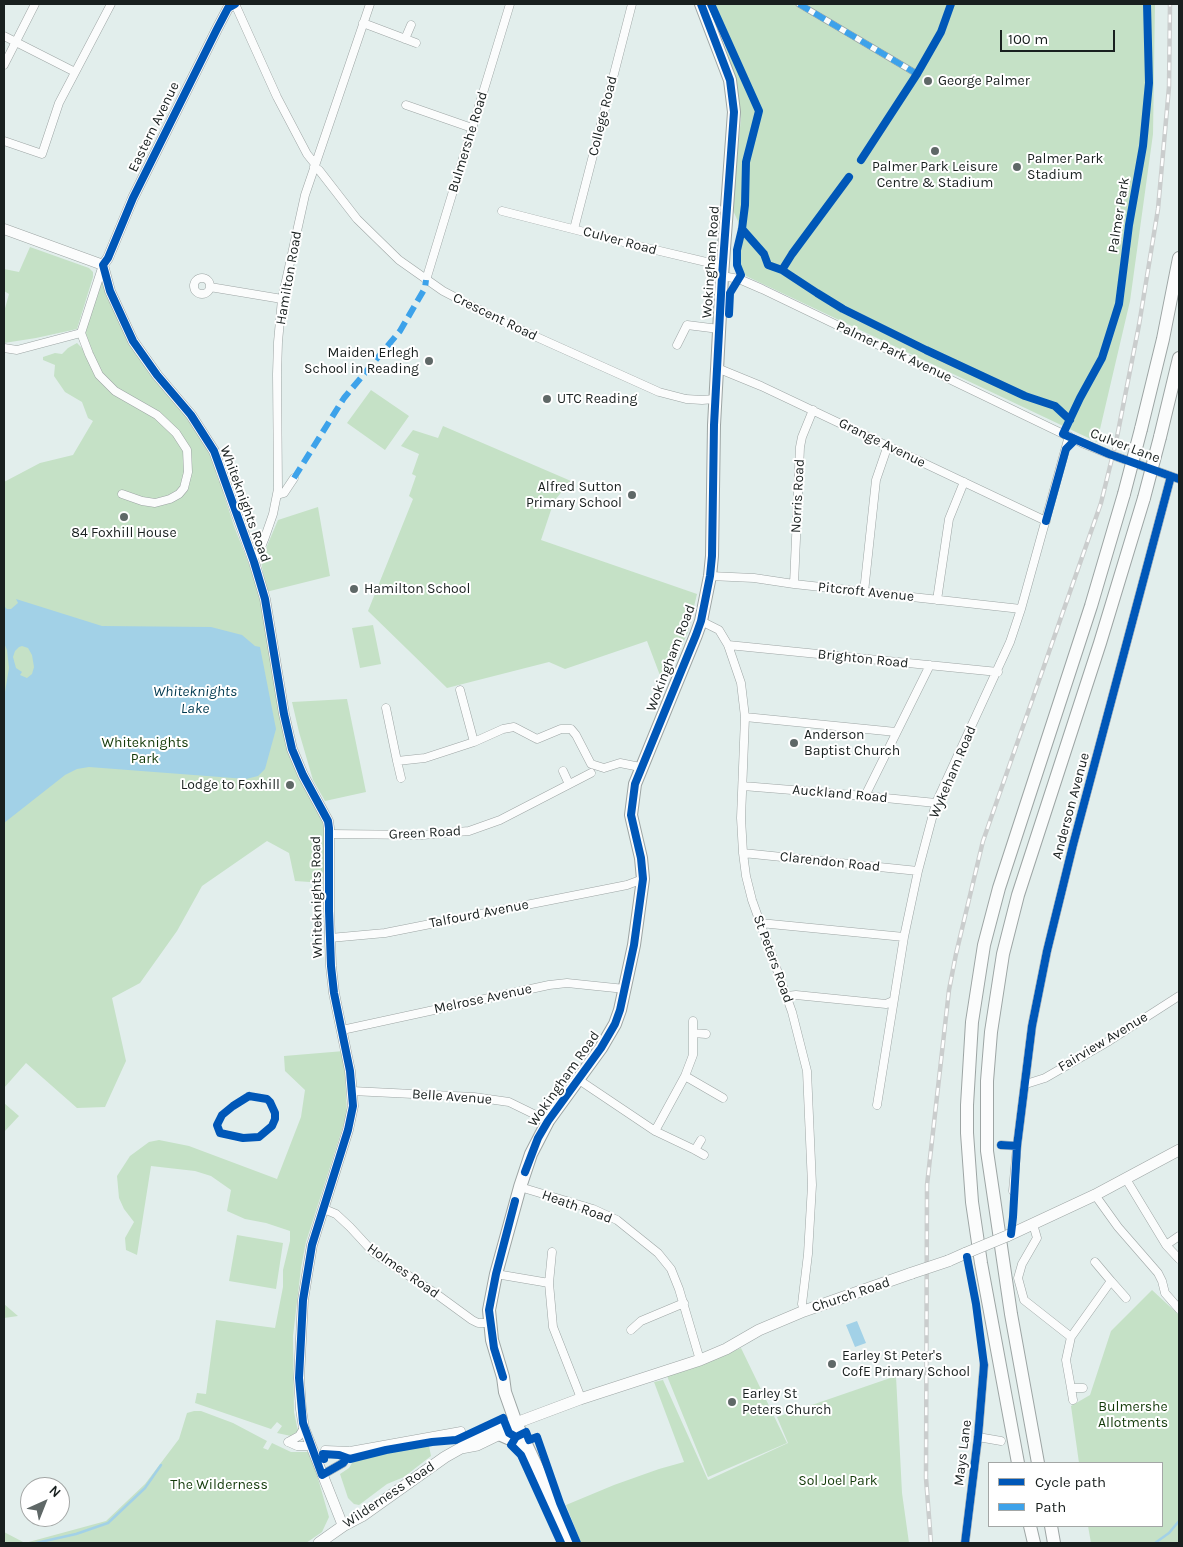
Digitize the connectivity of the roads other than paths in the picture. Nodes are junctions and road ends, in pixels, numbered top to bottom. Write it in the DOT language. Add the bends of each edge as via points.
graph roads {
  1 [pos="36,4"];
  2 [pos="111,4"];
  3 [pos="235,4"];
  4 [pos="370,4"];
  5 [pos="510,4"];
  6 [pos="632,4"];
  7 [pos="701,4"];
  8 [pos="799,4"];
  9 [pos="363,23"];
  10 [pos="411,25"];
  11 [pos="4,36"];
  12 [pos="405,40"];
  13 [pos="16,42"];
  14 [pos="416,43"];
  15 [pos="4,65"];
  16 [pos="75,72"];
  17 [pos="917,74"];
  18 [pos="406,105"];
  19 [pos="472,128"];
  20 [pos="4,141"];
  21 [pos="315,165"];
  22 [pos="502,211"];
  23 [pos="4,228"];
  24 [pos="574,229"];
  25 [pos="1179,258"];
  26 [pos="103,265"];
  27 [pos="722,271"];
  28 [pos="426,280"];
  29 [pos="210,287"];
  30 [pos="282,299"];
  31 [pos="719,329"];
  32 [pos="81,333"];
  33 [pos="677,345"];
  34 [pos="4,348"];
  35 [pos="1179,358"];
  36 [pos="717,368"];
  37 [pos="715,399"];
  38 [pos="813,410"];
  39 [pos="1066,435"];
  40 [pos="888,445"];
  41 [pos="1171,476"];
  42 [pos="294,478"];
  43 [pos="1179,479"];
  44 [pos="964,482"];
  45 [pos="122,494"];
  46 [pos="277,495"];
  47 [pos="1046,521"];
  48 [pos="253,558"];
  49 [pos="710,576"];
  50 [pos="794,584"];
  51 [pos="864,592"];
  52 [pos="937,600"];
  53 [pos="1021,609"];
  54 [pos="701,622"];
  55 [pos="728,646"];
  56 [pos="930,665"];
  57 [pos="998,672"];
  58 [pos="460,690"];
  59 [pos="386,708"];
  60 [pos="745,717"];
  61 [pos="896,732"];
  62 [pos="474,742"];
  63 [pos="397,761"];
  64 [pos="640,767"];
  65 [pos="563,772"];
  66 [pos="592,774"];
  67 [pos="401,778"];
  68 [pos="569,784"];
  69 [pos="743,786"];
  70 [pos="866,796"];
  71 [pos="936,803"];
  72 [pos="330,834"];
  73 [pos="743,853"];
  74 [pos="918,871"];
  75 [pos="643,880"];
  76 [pos="760,923"];
  77 [pos="904,937"];
  78 [pos="330,938"];
  79 [pos="625,989"];
  80 [pos="787,996"];
  81 [pos="1179,996"];
  82 [pos="893,1001"];
  83 [pos="693,1021"];
  84 [pos="342,1030"];
  85 [pos="693,1033"];
  86 [pos="706,1034"];
  87 [pos="685,1076"];
  88 [pos="579,1080"];
  89 [pos="1026,1084"];
  90 [pos="352,1091"];
  91 [pos="723,1098"];
  92 [pos="877,1104"];
  93 [pos="548,1121"];
  94 [pos="655,1130"];
  95 [pos="701,1140"];
  96 [pos="1001,1145"];
  97 [pos="1016,1146"];
  98 [pos="695,1150"];
  99 [pos="1179,1150"];
  100 [pos="704,1156"];
  101 [pos="1126,1180"];
  102 [pos="520,1187"];
  103 [pos="1013,1191"];
  104 [pos="1095,1195"];
  105 [pos="324,1209"];
  106 [pos="1033,1224"];
  107 [pos="1179,1236"];
  108 [pos="1166,1245"];
  109 [pos="552,1252"];
  110 [pos="1179,1259"];
  111 [pos="1095,1262"];
  112 [pos="496,1274"];
  113 [pos="1111,1281"];
  114 [pos="549,1283"];
  115 [pos="1126,1298"];
  116 [pos="684,1303"];
  117 [pos="1179,1309"];
  118 [pos="804,1311"];
  119 [pos="489,1323"];
  120 [pos="631,1330"];
  121 [pos="1071,1336"];
  122 [pos="700,1360"];
  123 [pos="984,1365"];
  124 [pos="1071,1388"];
  125 [pos="1084,1388"];
  126 [pos="580,1399"];
  127 [pos="1073,1400"];
  128 [pos="520,1421"];
  129 [pos="304,1428"];
  130 [pos="461,1431"];
  131 [pos="499,1434"];
  132 [pos="978,1437"];
  133 [pos="1001,1441"];
  134 [pos="310,1446"];
  135 [pos="460,1448"];
  136 [pos="325,1450"];
  137 [pos="350,1451"];
  138 [pos="1018,1462"];
  139 [pos="1038,1462"];
  140 [pos="322,1474"];
  141 [pos="542,1478"];
  142 [pos="342,1526"];
  143 [pos="1030,1527"];
  144 [pos="1050,1527"];
  145 [pos="319,1543"];
  146 [pos="569,1543"];
  147 [pos="965,1543"];
  148 [pos="1034,1543"];
  149 [pos="1054,1543"];
  1 -- 13 [label="street"];
  2 -- 16 [label="street"];
  3 -- 21 [label="street, Crescent Road" via="277,97"];
  3 -- 26 [label="street, Eastern Avenue" via="228,8 217,28"];
  4 -- 9 [label="street, Hamilton Road"];
  5 -- 19 [label="street, Bulmershe Road"];
  6 -- 24 [label="street, College Road"];
  7 -- 27 [label="main road, Wokingham Road" via="730,80 733,98"];
  8 -- 17 [label="street"];
  9 -- 12 [label="street"];
  9 -- 21 [label="street, Hamilton Road"];
  10 -- 12 [label="street"];
  11 -- 13 [label="street"];
  12 -- 14 [label="street"];
  13 -- 15 [label="street"];
  13 -- 16 [label="street"];
  16 -- 20 [label="street" via="59,103 42,154"];
  18 -- 19 [label="street"];
  19 -- 28 [label="street, Bulmershe Road"];
  21 -- 28 [label="street, Crescent Road" via="357,219 399,260"];
  21 -- 30 [label="street, Hamilton Road" via="305,195"];
  22 -- 24 [label="street, Culver Road"];
  23 -- 26 [label="street"];
  24 -- 27 [label="street, Culver Road"];
  25 -- 138 [label="main road, bridge" via="1163,339 1124,494 999,888 984,945 972,1022 967,1096 970,1179 981,1263"];
  26 -- 32 [label="street"];
  26 -- 48 [label="street, Whiteknights Road" via="110,292 133,341 191,415 214,451"];
  27 -- 31 [label="main road, Wokingham Road"];
  27 -- 39 [label="street, Palmer Park Avenue"];
  28 -- 37 [label="street, Crescent Road" via="501,321 658,392 686,399"];
  29 -- 30 [label="street"];
  30 -- 46 [label="street, Hamilton Road" via="277,374"];
  31 -- 33 [label="street" via="687,326"];
  31 -- 36 [label="main road, Wokingham Road"];
  32 -- 34 [label="street" via="17,350"];
  32 -- 45 [label="street" via="99,375 114,392 157,415 176,433 187,450 188,472 179,494 155,503"];
  35 -- 139 [label="main road, bridge" via="1144,498 1018,896 1003,954 991,1032 987,1151 1011,1314"];
  36 -- 37 [label="main road, Wokingham Road"];
  36 -- 38 [label="street, Grange Avenue"];
  37 -- 49 [label="main road, Wokingham Road"];
  38 -- 40 [label="street, Grange Avenue"];
  38 -- 50 [label="street, Norris Road" via="800,447"];
  39 -- 41 [label="street, Culver Lane"];
  39 -- 47 [label="street, Wykeham Road" via="1066,449"];
  40 -- 44 [label="street, Grange Avenue"];
  40 -- 51 [label="street" via="876,480"];
  41 -- 43 [label="street, Culver Lane"];
  41 -- 89 [label="street, Anderson Avenue" via="1047,951 1032,1026"];
  42 -- 46 [label="street" via="284,493"];
  44 -- 47 [label="street, Grange Avenue"];
  44 -- 52 [label="street" via="950,519"];
  46 -- 48 [label="street, Hamilton Road" via="265,537"];
  47 -- 53 [label="street, Wykeham Road"];
  48 -- 72 [label="street, Whiteknights Road" via="265,598 292,749 328,821"];
  49 -- 50 [label="street, Pitcroft Avenue"];
  49 -- 54 [label="main road, Wokingham Road"];
  50 -- 51 [label="street, Pitcroft Avenue"];
  51 -- 52 [label="street, Pitcroft Avenue"];
  52 -- 53 [label="street, Pitcroft Avenue"];
  53 -- 57 [label="street, Wykeham Road"];
  54 -- 55 [label="street, St Peters Road" via="719,630"];
  54 -- 64 [label="main road, Wokingham Road"];
  55 -- 56 [label="street, Brighton Road"];
  55 -- 60 [label="street, St Peters Road" via="741,683"];
  56 -- 57 [label="street, Brighton Road"];
  56 -- 61 [label="street"];
  57 -- 71 [label="street, Wykeham Road"];
  58 -- 62 [label="street"];
  59 -- 63 [label="street"];
  60 -- 61 [label="street"];
  60 -- 69 [label="street, St Peters Road"];
  61 -- 70 [label="street"];
  62 -- 63 [label="street" via="425,758"];
  62 -- 64 [label="street" via="514,727 538,739 561,729 571,729 592,764 604,768 620,763"];
  63 -- 67 [label="street"];
  64 -- 75 [label="main road, Wokingham Road" via="631,815"];
  65 -- 68 [label="street"];
  66 -- 68 [label="street, Green Road"];
  68 -- 72 [label="street, Green Road" via="500,820 469,831 422,835"];
  69 -- 70 [label="street, Auckland Road"];
  69 -- 73 [label="street, St Peters Road"];
  70 -- 71 [label="street, Auckland Road"];
  71 -- 74 [label="street, Wykeham Road"];
  72 -- 78 [label="street, Whiteknights Road"];
  73 -- 74 [label="street, Clarendon Road"];
  73 -- 76 [label="street, St Peters Road"];
  74 -- 77 [label="street, Wykeham Road"];
  75 -- 78 [label="street, Talfourd Avenue" via="385,933"];
  75 -- 79 [label="main road, Wokingham Road"];
  76 -- 77 [label="street"];
  76 -- 80 [label="street, St Peters Road"];
  77 -- 82 [label="street, Wykeham Road"];
  78 -- 84 [label="street, Whiteknights Road" via="333,984"];
  79 -- 84 [label="street, Melrose Avenue" via="567,983 549,985"];
  79 -- 88 [label="main road, Wokingham Road" via="618,1018"];
  80 -- 82 [label="street" via="886,1004"];
  80 -- 118 [label="street, St Peters Road" via="807,1071 812,1185"];
  81 -- 89 [label="street, Fairview Avenue" via="1045,1078"];
  82 -- 92 [label="street, Wykeham Road"];
  83 -- 85 [label="street"];
  84 -- 90 [label="street, Whiteknights Road"];
  85 -- 86 [label="street"];
  85 -- 87 [label="street" via="693,1055"];
  87 -- 91 [label="street"];
  87 -- 94 [label="street"];
  88 -- 93 [label="main road, Wokingham Road"];
  88 -- 94 [label="street"];
  89 -- 97 [label="street, Anderson Avenue"];
  90 -- 93 [label="street, Belle Avenue" via="483,1098 509,1102"];
  90 -- 105 [label="street, Whiteknights Road" via="353,1106 348,1130"];
  93 -- 102 [label="main road, Wokingham Road" via="531,1154"];
  94 -- 98 [label="street"];
  95 -- 98 [label="street"];
  96 -- 97 [label="street"];
  97 -- 103 [label="street, Anderson Avenue"];
  98 -- 100 [label="street"];
  99 -- 101 [label="main road, Church Road"];
  101 -- 104 [label="main road, Church Road"];
  101 -- 108 [label="street"];
  102 -- 112 [label="main road, Wokingham Road"];
  102 -- 116 [label="street, Heath Road" via="593,1209 617,1220 658,1253 670,1270"];
  104 -- 106 [label="main road, Church Road"];
  104 -- 117 [label="street" via="1158,1274 1165,1293"];
  105 -- 119 [label="street, Holmes Road" via="343,1220 374,1253 472,1320"];
  105 -- 129 [label="street, Whiteknights Road" via="312,1245 303,1300 299,1378"];
  106 -- 118 [label="main road, Church Road, bridge" via="948,1261"];
  106 -- 121 [label="street" via="1038,1238 1022,1264 1018,1278 1024,1300"];
  107 -- 108 [label="street"];
  108 -- 110 [label="street"];
  109 -- 114 [label="street"];
  111 -- 113 [label="street"];
  112 -- 114 [label="street"];
  112 -- 119 [label="main road, Wokingham Road" via="490,1296"];
  113 -- 115 [label="street"];
  113 -- 121 [label="street"];
  114 -- 126 [label="street" via="553,1327"];
  116 -- 120 [label="street" via="641,1321"];
  116 -- 122 [label="street, Heath Road"];
  118 -- 122 [label="main road, Church Road"];
  119 -- 128 [label="main road, Wokingham Road" via="494,1348 503,1376 512,1390"];
  121 -- 124 [label="street" via="1066,1360"];
  122 -- 126 [label="main road, Church Road"];
  123 -- 132 [label="street, Mays Lane"];
  124 -- 125 [label="street"];
  124 -- 127 [label="street"];
  126 -- 128 [label="main road, Church Road"];
  128 -- 131 [label="main road, Wilderness Road"];
  128 -- 135 [label="main road, Wilderness Road" via="479,1434"];
  128 -- 141 [label="main road, Wokingham Road" via="539,1459"];
  129 -- 134 [label="street, Whiteknights Road"];
  129 -- 134 [label="street" via="299,1436 288,1442"];
  130 -- 137 [label="street"];
  131 -- 135 [label="main road, Wilderness Road"];
  131 -- 141 [label="main road" via="517,1442 534,1474"];
  132 -- 133 [label="street, Mays Lane"];
  132 -- 147 [label="street, Mays Lane"];
  134 -- 140 [label="street, Whiteknights Road"];
  135 -- 142 [label="main road, Wilderness Road" via="362,1516"];
  136 -- 137 [label="street"];
  137 -- 140 [label="street" via="343,1464"];
  140 -- 142 [label="street, Whiteknights Road"];
  141 -- 146 [label="main road, Wokingham Road"];
  142 -- 145 [label="main road, Wilderness Road"];
  143 -- 148 [label="main road"];
  144 -- 149 [label="main road"];
}
